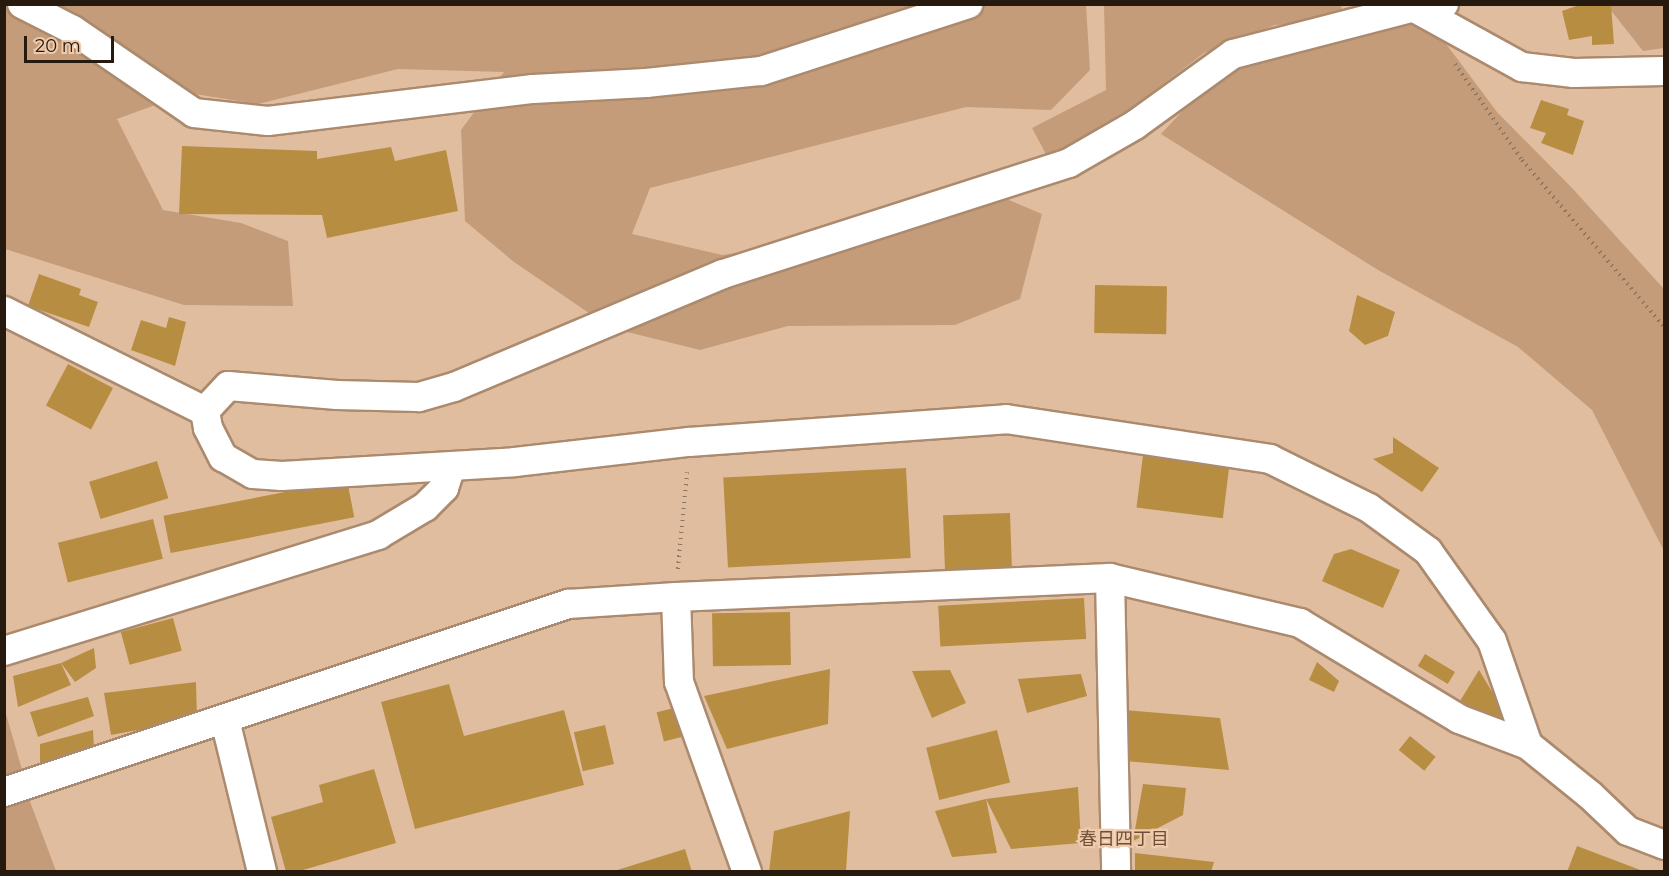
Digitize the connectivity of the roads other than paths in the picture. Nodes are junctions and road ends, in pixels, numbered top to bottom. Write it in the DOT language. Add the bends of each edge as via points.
graph roads {
  1 [pos="22,4"];
  2 [pos="968,4"];
  3 [pos="1444,4"];
  4 [pos="1411,6"];
  5 [pos="1665,71"];
  6 [pos="4,311"];
  7 [pos="205,411"];
  8 [pos="451,466"];
  9 [pos="1110,578"];
  10 [pos="676,597"];
  11 [pos="4,651"];
  12 [pos="225,720"];
  13 [pos="1528,745"];
  14 [pos="4,792"];
  15 [pos="1665,845"];
  16 [pos="262,872"];
  17 [pos="747,872"];
  18 [pos="1116,872"];
  1 -- 2 [label="street" via="73,30 194,113 268,121 521,90 761,71"];
  3 -- 4 [label="street"];
  4 -- 5 [label="street" via="1522,67 1574,73"];
  4 -- 7 [label="street" via="1233,54 1136,125 1069,163 723,274 454,387 418,397 228,386"];
  6 -- 7 [label="street"];
  7 -- 8 [label="street" via="208,428 223,457 253,474 282,476"];
  8 -- 11 [label="street" via="444,488 425,507 378,535"];
  8 -- 13 [label="street" via="689,442 1006,419 1270,459 1369,508 1428,550 1491,640"];
  9 -- 10 [label="street"];
  9 -- 13 [label="street" via="1300,623 1459,719"];
  9 -- 18 [label="street"];
  10 -- 12 [label="street" via="568,604"];
  10 -- 17 [label="street" via="679,682"];
  12 -- 14 [label="street"];
  12 -- 16 [label="street"];
  13 -- 15 [label="street" via="1628,831"];
}
